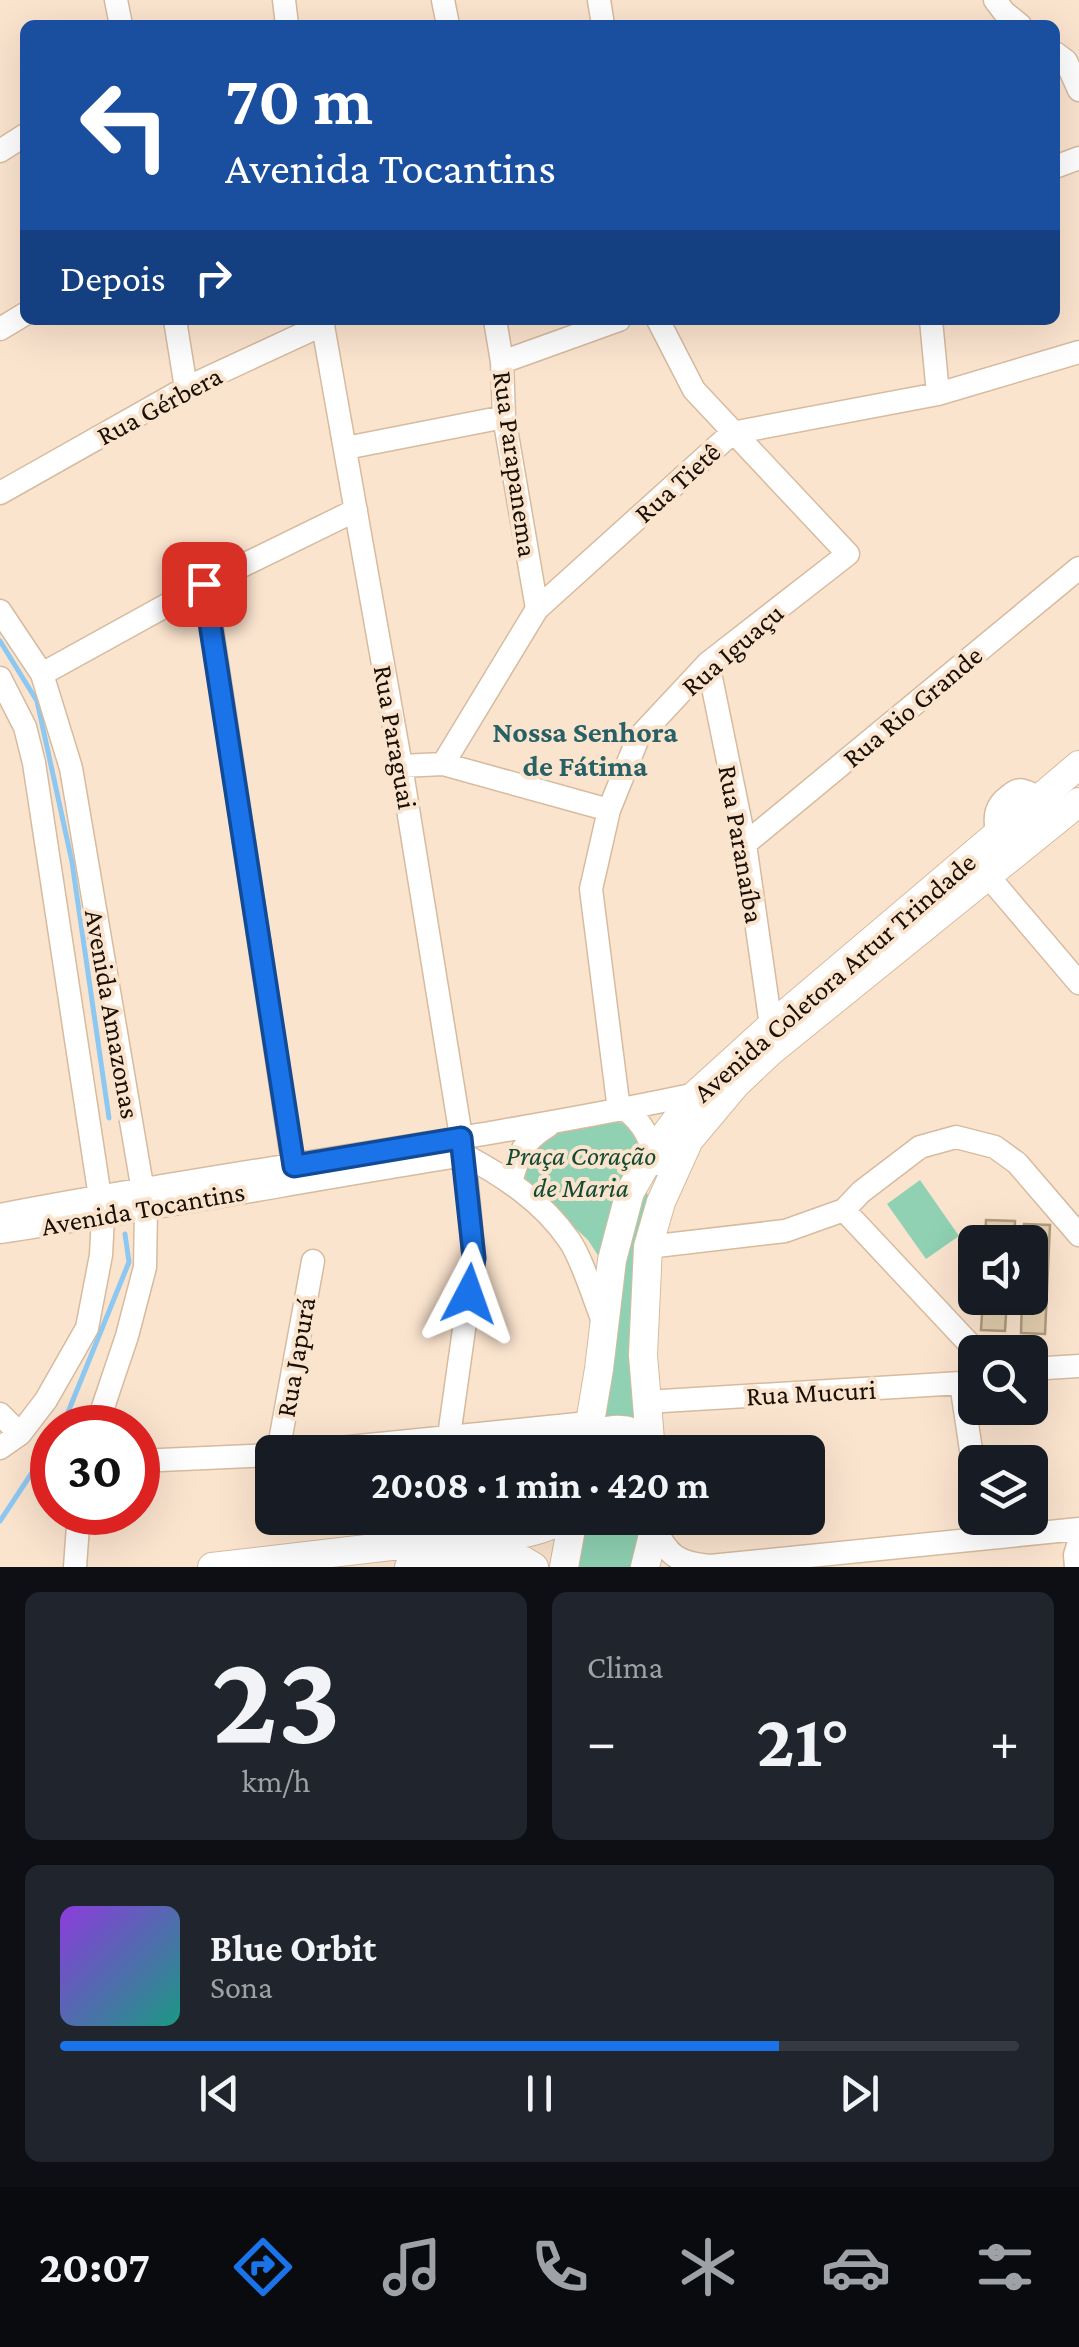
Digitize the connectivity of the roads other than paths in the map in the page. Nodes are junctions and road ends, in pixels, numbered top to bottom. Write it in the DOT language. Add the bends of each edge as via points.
graph roads {
  1 [pos="995,0"];
  2 [pos="1014,20"];
  3 [pos="1060,57"];
  4 [pos="1079,90"];
  5 [pos="176,325"];
  6 [pos="316,325"];
  7 [pos="323,325"];
  8 [pos="496,325"];
  9 [pos="605,325"];
  10 [pos="661,325"];
  11 [pos="931,325"];
  12 [pos="1079,352"];
  13 [pos="502,362"];
  14 [pos="186,388"];
  15 [pos="938,394"];
  16 [pos="504,417"];
  17 [pos="732,433"];
  18 [pos="346,448"];
  19 [pos="0,492"];
  20 [pos="356,510"];
  21 [pos="1079,568"];
  22 [pos="204,584"];
  23 [pos="536,609"];
  24 [pos="0,611"];
  25 [pos="708,663"];
  26 [pos="42,674"];
  27 [pos="0,678"];
  28 [pos="443,764"];
  29 [pos="1079,765"];
  30 [pos="402,766"];
  31 [pos="1079,802"];
  32 [pos="609,810"];
  33 [pos="745,844"];
  34 [pos="978,868"];
  35 [pos="1079,983"];
  36 [pos="771,1026"];
  37 [pos="696,1094"];
  38 [pos="622,1110"];
  39 [pos="555,1122"];
  40 [pos="463,1146"];
  41 [pos="654,1150"];
  42 [pos="294,1166"];
  43 [pos="510,1182"];
  44 [pos="145,1200"];
  45 [pos="661,1202"];
  46 [pos="102,1206"];
  47 [pos="844,1210"];
  48 [pos="0,1214"];
  49 [pos="0,1232"];
  50 [pos="1079,1236"];
  51 [pos="648,1248"];
  52 [pos="313,1261"];
  53 [pos="603,1321"];
  54 [pos="960,1335"];
  55 [pos="1079,1366"];
  56 [pos="1048,1368"];
  57 [pos="958,1381"];
  58 [pos="646,1402"];
  59 [pos="104,1405"];
  60 [pos="0,1414"];
  61 [pos="20,1434"];
  62 [pos="279,1435"];
  63 [pos="449,1435"];
  64 [pos="587,1435"];
  65 [pos="595,1435"];
  66 [pos="641,1435"];
  67 [pos="650,1435"];
  68 [pos="0,1448"];
  69 [pos="255,1455"];
  70 [pos="160,1460"];
  71 [pos="1048,1529"];
  72 [pos="1079,1529"];
  73 [pos="958,1531"];
  74 [pos="77,1535"];
  75 [pos="487,1535"];
  76 [pos="570,1535"];
  77 [pos="652,1535"];
  78 [pos="659,1535"];
  79 [pos="1079,1542"];
  80 [pos="710,1566"];
  81 [pos="75,1567"];
  82 [pos="212,1567"];
  83 [pos="410,1567"];
  84 [pos="534,1567"];
  85 [pos="564,1567"];
  86 [pos="645,1567"];
  87 [pos="1076,1567"];
  1 -- 2 [label="street"];
  3 -- 4 [label="street"];
  5 -- 14 [label="street"];
  6 -- 14 [label="street, Rua Gérbera"];
  7 -- 18 [label="street, Rua Paraguai"];
  8 -- 13 [label="street, Rua Parapanema"];
  9 -- 13 [label="street"];
  10 -- 17 [label="street" via="694,390"];
  11 -- 15 [label="street"];
  12 -- 15 [label="street, Rua Tietê"];
  13 -- 16 [label="street, Rua Parapanema"];
  14 -- 19 [label="street, Rua Gérbera"];
  15 -- 17 [label="street, Rua Tietê"];
  16 -- 18 [label="street"];
  16 -- 23 [label="street, Rua Parapanema"];
  17 -- 23 [label="street, Rua Tietê"];
  17 -- 25 [label="street, Rua Iguaçu" via="848,554"];
  18 -- 20 [label="street, Rua Paraguai"];
  20 -- 22 [label="street"];
  20 -- 30 [label="street, Rua Paraguai"];
  21 -- 33 [label="street, Rua Rio Grande"];
  22 -- 26 [label="street"];
  22 -- 42 [label="street"];
  23 -- 28 [label="street, Rua Tietê"];
  24 -- 26 [label="street, Avenida Amazonas"];
  25 -- 32 [label="street, Rua Iguaçu" via="638,738"];
  25 -- 33 [label="street, Rua Paranaíba"];
  26 -- 44 [label="street, Avenida Amazonas" via="71,768"];
  27 -- 46 [label="street, Avenida Amazonas" via="25,727 34,763"];
  28 -- 30 [label="street"];
  28 -- 32 [label="street"];
  29 -- 34 [label="main road, Avenida Coletora Artur Trindade" via="998,833"];
  30 -- 40 [label="street, Rua Paraguai"];
  31 -- 34 [label="main road, Avenida Coletora Artur Trindade"];
  32 -- 38 [label="street, Rua Iguaçu" via="591,890"];
  33 -- 36 [label="street, Rua Paranaíba"];
  34 -- 35 [label="street"];
  34 -- 36 [label="main road, Avenida Coletora Artur Trindade"];
  34 -- 45 [label="main road, Avenida Coletora Artur Trindade" via="736,1084 689,1140"];
  36 -- 37 [label="main road, Avenida Coletora Artur Trindade"];
  37 -- 38 [label="street"];
  37 -- 41 [label="main road, Avenida Coletora Artur Trindade"];
  38 -- 39 [label="street"];
  38 -- 41 [label="street" via="637,1119"];
  39 -- 40 [label="street"];
  39 -- 43 [label="street" via="522,1148"];
  40 -- 42 [label="street, Avenida Tocantins"];
  40 -- 43 [label="street"];
  40 -- 44 [label="street, Avenida Tocantins" via="296,1182"];
  40 -- 63 [label="street, Rua Paraguai" via="474,1258"];
  41 -- 45 [label="street"];
  41 -- 53 [label="main road, Avenida Coletora Artur Trindade" via="630,1192"];
  42 -- 44 [label="street, Avenida Tocantins"];
  43 -- 53 [label="street" via="570,1241"];
  44 -- 46 [label="street, Avenida Tocantins"];
  44 -- 59 [label="street, Avenida Amazonas" via="145,1267"];
  45 -- 51 [label="main road, Avenida Coletora Artur Trindade"];
  46 -- 48 [label="street, Avenida Tocantins"];
  46 -- 49 [label="street, Avenida Tocantins"];
  46 -- 61 [label="street, Avenida Amazonas" via="87,1328"];
  47 -- 50 [label="street" via="920,1147 956,1137 995,1147 1017,1163"];
  47 -- 51 [label="street" via="785,1231"];
  47 -- 54 [label="street"];
  51 -- 58 [label="main road, Avenida Coletora Artur Trindade"];
  52 -- 62 [label="street, Rua Japurá"];
  53 -- 64 [label="main road, Avenida Coletora Artur Trindade"];
  55 -- 56 [label="street"];
  57 -- 58 [label="street, Rua Mucuri"];
  58 -- 67 [label="main road, Avenida Coletora Artur Trindade"];
  60 -- 61 [label="street"];
  61 -- 68 [label="street, Avenida Amazonas"];
  65 -- 66 [label="main road" via="620,1429"];
  69 -- 70 [label="street"];
  71 -- 72 [label="street"];
  73 -- 80 [label="street"];
  74 -- 81 [label="street"];
  75 -- 82 [label="main road"];
  76 -- 85 [label="main road"];
  77 -- 86 [label="main road"];
  78 -- 80 [label="street" via="672,1556"];
  79 -- 87 [label="street"];
  83 -- 84 [label="main road" via="511,1557"];
}
